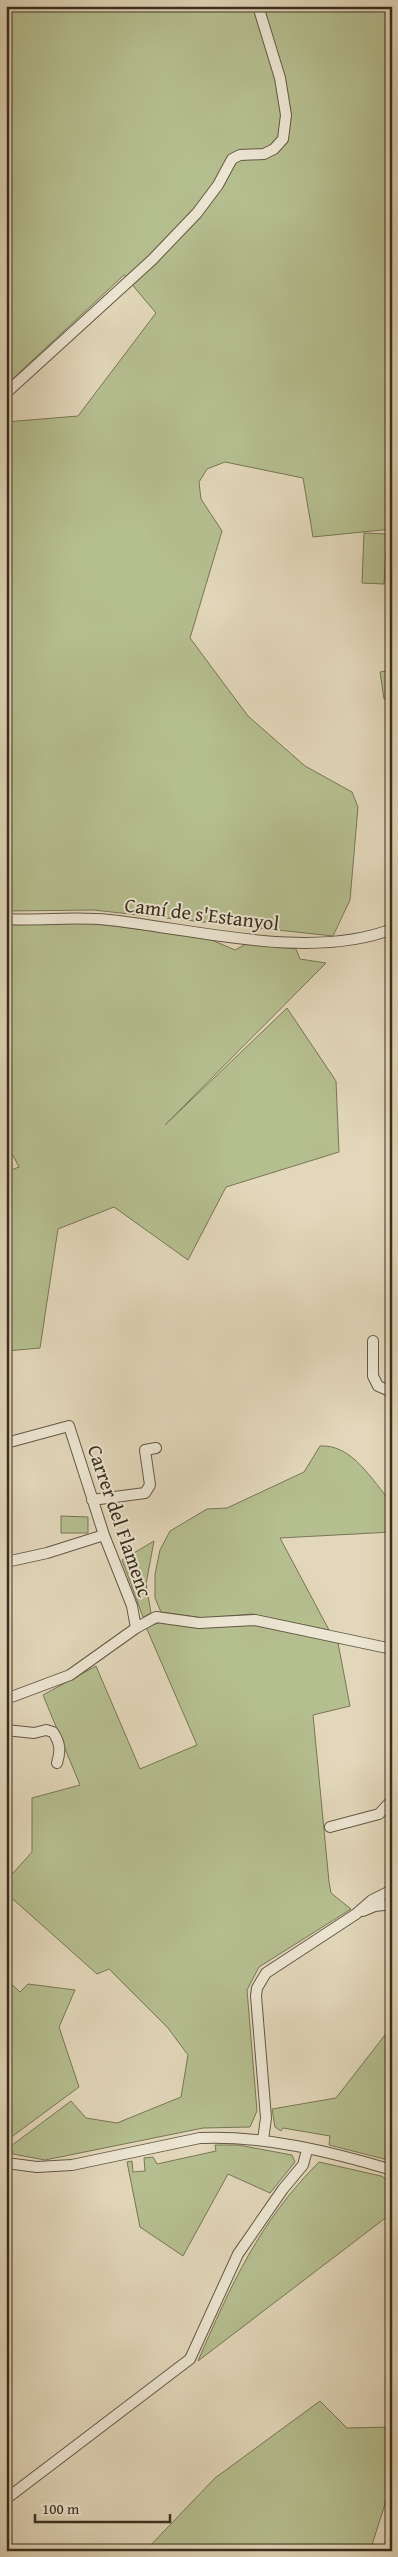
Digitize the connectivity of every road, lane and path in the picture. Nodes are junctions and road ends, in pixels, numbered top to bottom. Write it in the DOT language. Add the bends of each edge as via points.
graph roads {
  1 [pos="258,6"];
  2 [pos="6,393"];
  3 [pos="6,918"];
  4 [pos="392,929"];
  5 [pos="373,1341"];
  6 [pos="392,1392"];
  7 [pos="6,1443"];
  8 [pos="156,1448"];
  9 [pos="92,1500"];
  10 [pos="104,1535"];
  11 [pos="6,1562"];
  12 [pos="136,1628"];
  13 [pos="392,1649"];
  14 [pos="6,1699"];
  15 [pos="6,1730"];
  16 [pos="57,1763"];
  17 [pos="392,1800"];
  18 [pos="330,1827"];
  19 [pos="392,1890"];
  20 [pos="392,1904"];
  21 [pos="356,1914"];
  22 [pos="263,2140"];
  23 [pos="307,2150"];
  24 [pos="6,2163"];
  25 [pos="392,2170"];
  26 [pos="6,2499"];
  1 -- 2 [label="street" via="280,78 286,115 283,139 264,154 240,155 232,159 197,213 152,260"];
  3 -- 4 [label="street, Camí de s'Estanyol" via="98,919 299,944 366,938"];
  5 -- 6 [label="street" via="373,1376 378,1386"];
  7 -- 9 [label="street, Carrer del Flamenc" via="69,1426"];
  8 -- 9 [label="street" via="145,1450 150,1485 145,1493"];
  9 -- 10 [label="street, Carrer del Flamenc"];
  10 -- 11 [label="street"];
  10 -- 12 [label="street, Carrer del Flamenc" via="132,1606"];
  12 -- 13 [label="street" via="156,1617 199,1623 255,1620"];
  12 -- 14 [label="street" via="70,1675"];
  15 -- 16 [label="street" via="53,1732 61,1751"];
  17 -- 18 [label="street" via="379,1814"];
  19 -- 21 [label="street" via="372,1900"];
  20 -- 21 [label="street" via="375,1906"];
  21 -- 22 [label="street" via="266,1973 257,1988 266,2118"];
  22 -- 23 [label="street"];
  22 -- 24 [label="street" via="200,2138 54,2168"];
  23 -- 25 [label="street"];
  23 -- 26 [label="street" via="303,2165 238,2254 190,2359"];
}
